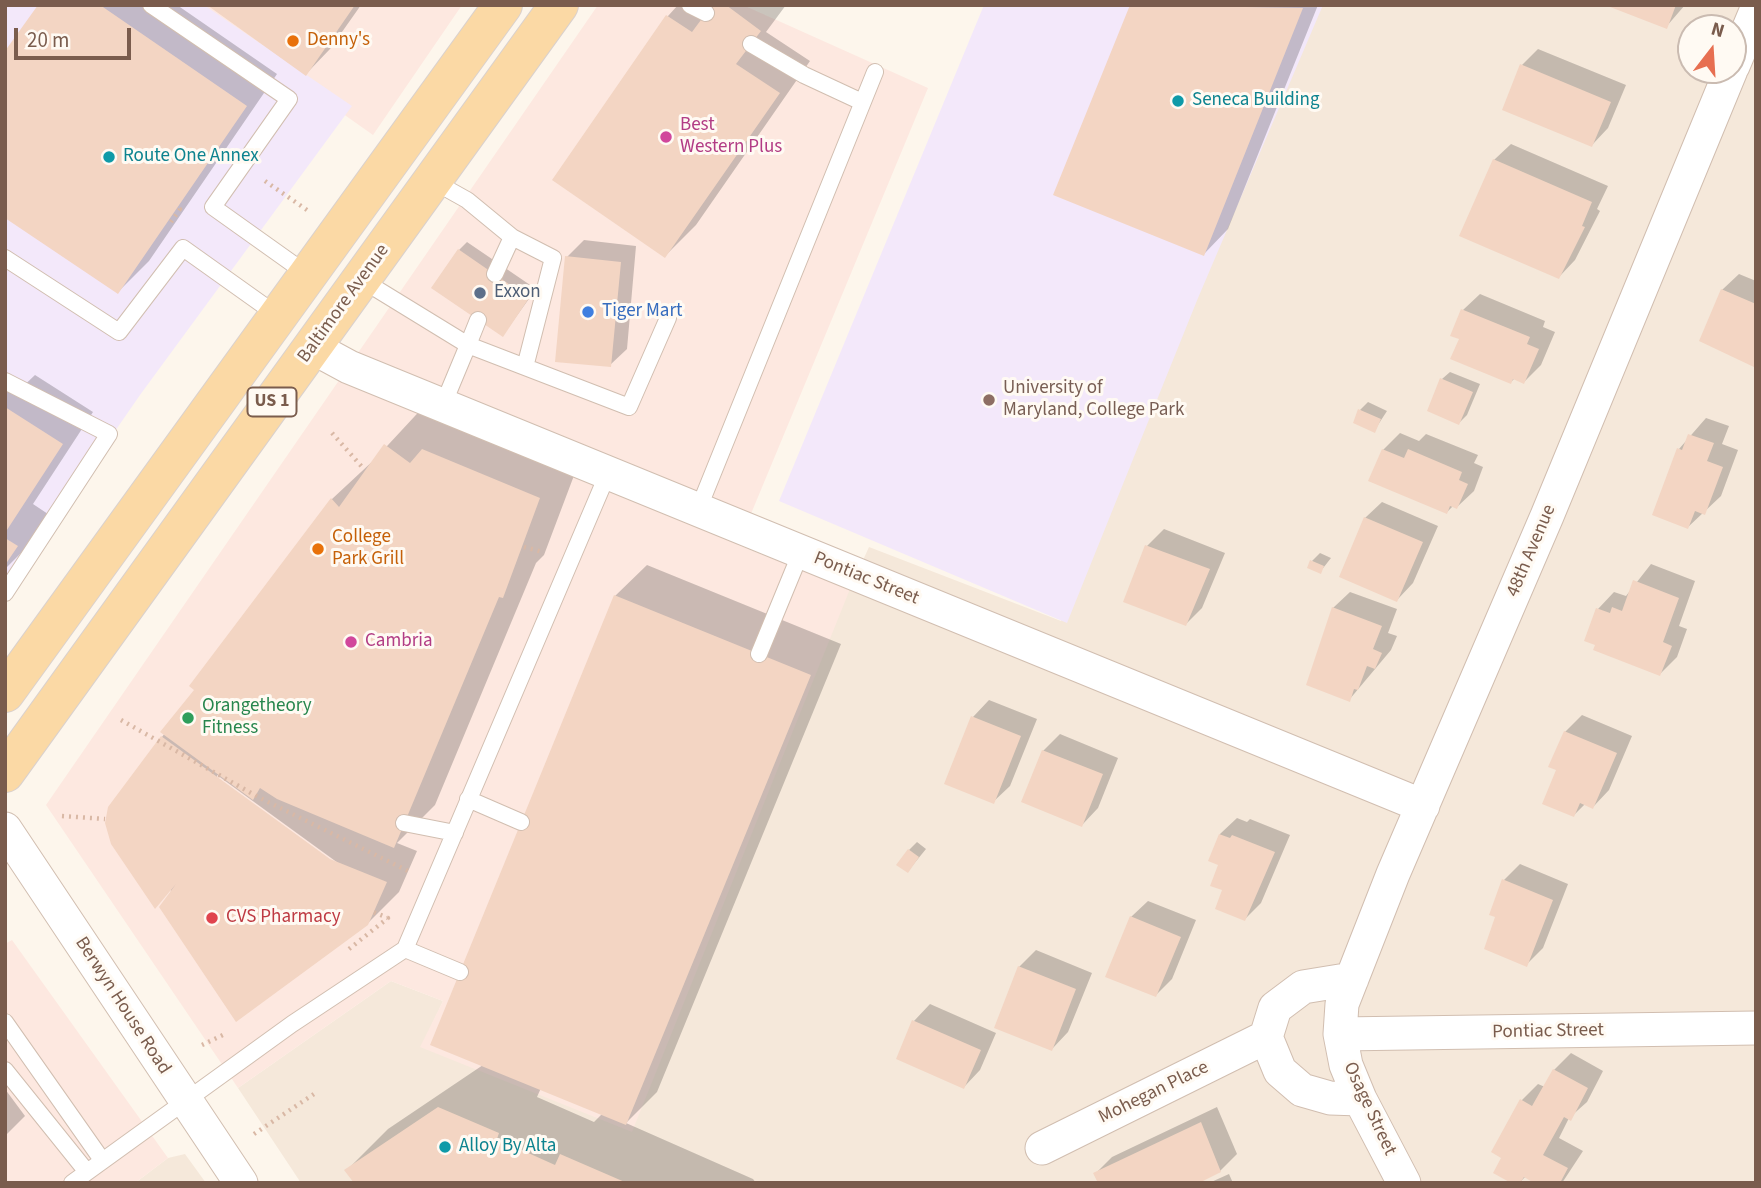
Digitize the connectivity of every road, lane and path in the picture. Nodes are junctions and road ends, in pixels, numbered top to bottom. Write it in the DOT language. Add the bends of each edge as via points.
graph roads {
  1 [pos="151,5"];
  2 [pos="503,5"];
  3 [pos="559,5"];
  4 [pos="690,5"];
  5 [pos="1756,11"];
  6 [pos="706,13"];
  7 [pos="1747,32"];
  8 [pos="751,44"];
  9 [pos="875,72"];
  10 [pos="1725,84"];
  11 [pos="862,102"];
  12 [pos="433,181"];
  13 [pos="177,208"];
  14 [pos="164,232"];
  15 [pos="512,237"];
  16 [pos="5,258"];
  17 [pos="307,274"];
  18 [pos="495,275"];
  19 [pos="362,279"];
  20 [pos="276,316"];
  21 [pos="668,318"];
  22 [pos="478,320"];
  23 [pos="468,345"];
  24 [pos="312,347"];
  25 [pos="524,367"];
  26 [pos="5,381"];
  27 [pos="443,405"];
  28 [pos="332,433"];
  29 [pos="364,469"];
  30 [pos="608,473"];
  31 [pos="698,510"];
  32 [pos="801,552"];
  33 [pos="5,593"];
  34 [pos="759,654"];
  35 [pos="5,693"];
  36 [pos="121,720"];
  37 [pos="5,773"];
  38 [pos="260,798"];
  39 [pos="468,799"];
  40 [pos="254,806"];
  41 [pos="1423,806"];
  42 [pos="62,816"];
  43 [pos="105,818"];
  44 [pos="521,822"];
  45 [pos="404,823"];
  46 [pos="5,829"];
  47 [pos="454,833"];
  48 [pos="433,883"];
  49 [pos="405,949"];
  50 [pos="460,972"];
  51 [pos="1352,979"];
  52 [pos="5,1022"];
  53 [pos="1756,1028"];
  54 [pos="1340,1034"];
  55 [pos="1266,1037"];
  56 [pos="5,1070"];
  57 [pos="314,1094"];
  58 [pos="1360,1099"];
  59 [pos="184,1100"];
  60 [pos="254,1134"];
  61 [pos="1042,1148"];
  62 [pos="102,1160"];
  63 [pos="87,1172"];
  64 [pos="72,1183"];
  65 [pos="241,1183"];
  66 [pos="1404,1183"];
  1 -- 17 [label="lane" via="289,99 213,207"];
  2 -- 17 [label="main road, US 1"];
  3 -- 12 [label="main road, Baltimore Avenue / US 1"];
  4 -- 6 [label="lane"];
  5 -- 7 [label="street, 48th Avenue"];
  8 -- 11 [label="lane"];
  9 -- 11 [label="lane"];
  10 -- 41 [label="street, 48th Avenue"];
  11 -- 31 [label="lane"];
  12 -- 15 [label="lane" via="467,200"];
  12 -- 19 [label="main road, Baltimore Avenue / US 1"];
  13 -- 14 [label="path"];
  15 -- 18 [label="lane"];
  15 -- 25 [label="lane" via="552,258"];
  16 -- 20 [label="lane" via="119,332 183,248"];
  17 -- 20 [label="main road, US 1"];
  19 -- 23 [label="lane"];
  19 -- 24 [label="main road, Baltimore Avenue / US 1"];
  20 -- 35 [label="main road, US 1"];
  21 -- 25 [label="lane" via="629,407"];
  22 -- 23 [label="lane"];
  23 -- 25 [label="lane"];
  23 -- 27 [label="lane"];
  24 -- 27 [label="street, Pontiac Street"];
  24 -- 37 [label="main road, Baltimore Avenue / US 1"];
  26 -- 33 [label="lane" via="109,434"];
  27 -- 30 [label="street, Pontiac Street"];
  28 -- 29 [label="path"];
  30 -- 31 [label="street, Pontiac Street"];
  30 -- 39 [label="lane"];
  31 -- 32 [label="street, Pontiac Street"];
  32 -- 34 [label="lane"];
  32 -- 41 [label="street, Pontiac Street"];
  36 -- 38 [label="path"];
  38 -- 40 [label="path"];
  38 -- 48 [label="path"];
  39 -- 44 [label="lane"];
  39 -- 47 [label="lane"];
  41 -- 51 [label="street, 48th Avenue"];
  42 -- 43 [label="path"];
  45 -- 47 [label="lane"];
  46 -- 59 [label="street, Berwyn House Road"];
  47 -- 48 [label="lane"];
  48 -- 49 [label="lane"];
  49 -- 50 [label="lane"];
  49 -- 59 [label="lane"];
  51 -- 54 [label="street, 48th Avenue" via="1342,1004"];
  51 -- 55 [label="street" via="1303,987 1275,1008"];
  52 -- 62 [label="lane"];
  53 -- 54 [label="street, Pontiac Street"];
  54 -- 58 [label="street, Osage Street"];
  55 -- 58 [label="street" via="1280,1071 1302,1090"];
  55 -- 61 [label="street, Mohegan Place"];
  56 -- 63 [label="lane"];
  57 -- 60 [label="path"];
  58 -- 66 [label="street, Osage Street"];
  59 -- 62 [label="lane"];
  59 -- 65 [label="street, Berwyn House Road"];
  62 -- 63 [label="lane"];
  63 -- 64 [label="lane"];
}
